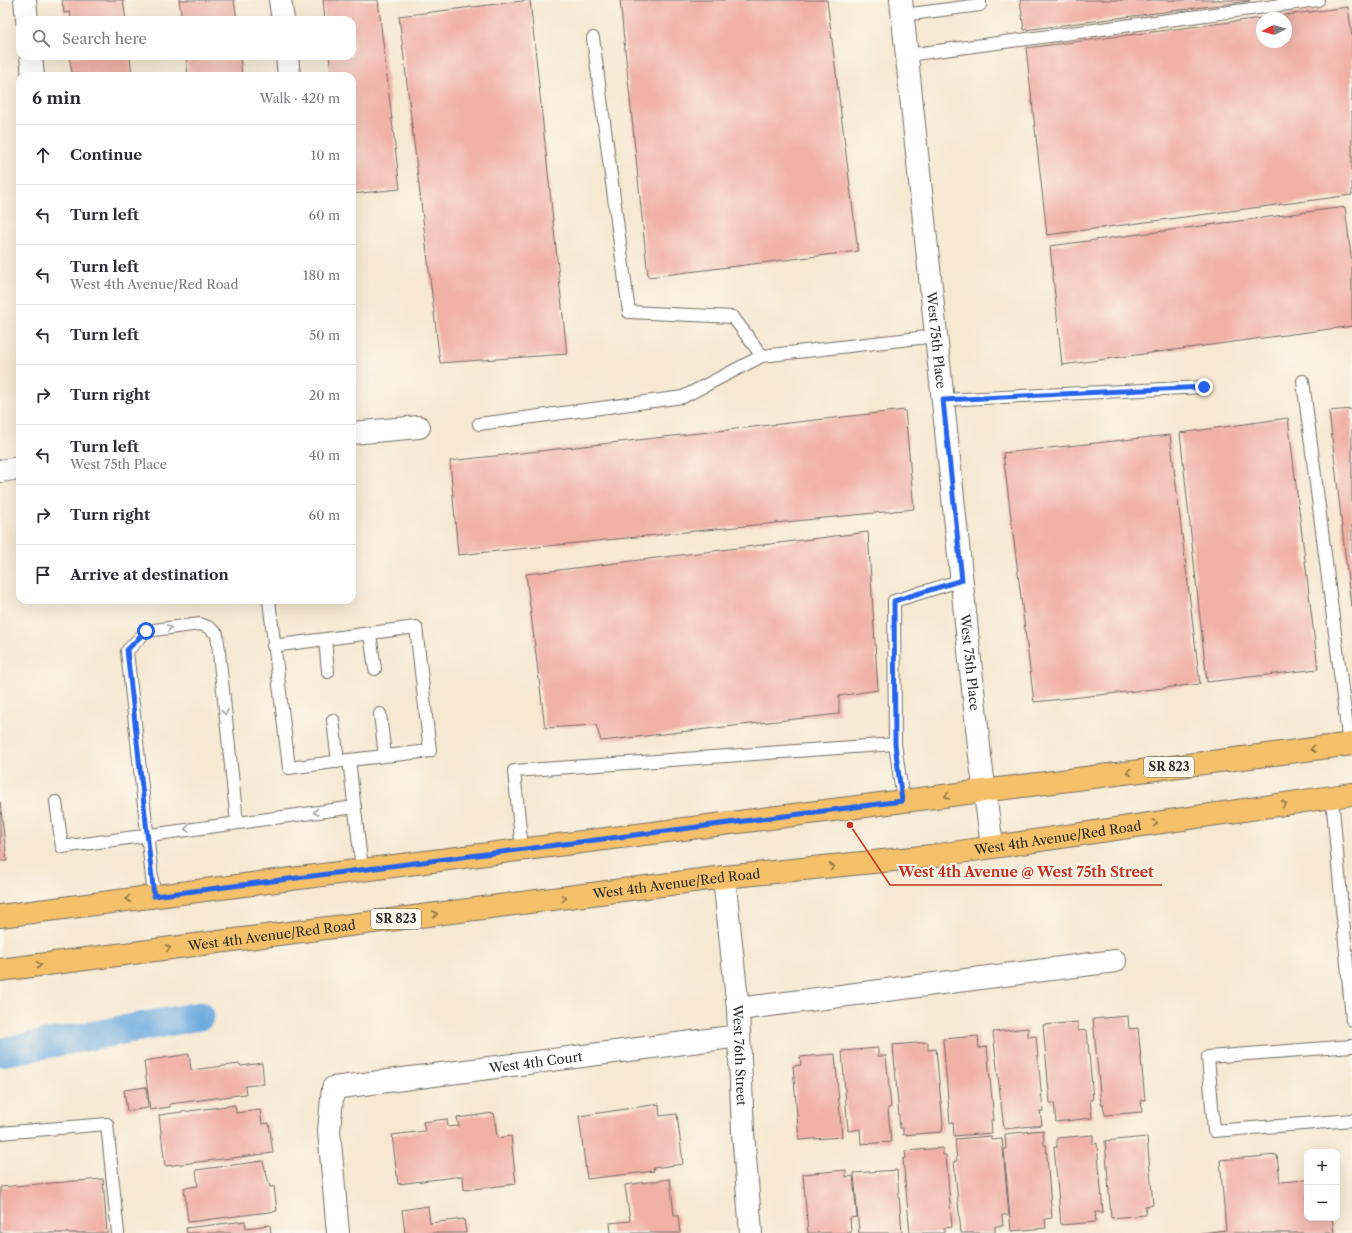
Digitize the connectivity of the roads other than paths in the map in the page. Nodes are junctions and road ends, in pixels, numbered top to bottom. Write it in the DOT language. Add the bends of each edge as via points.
graph roads {
  1 [pos="25,0"];
  2 [pos="280,0"];
  3 [pos="980,0"];
  4 [pos="1318,0"];
  5 [pos="902,8"];
  6 [pos="27,16"];
  7 [pos="282,16"];
  8 [pos="593,38"];
  9 [pos="907,55"];
  10 [pos="32,60"];
  11 [pos="287,60"];
  12 [pos="33,72"];
  13 [pos="289,72"];
  14 [pos="936,336"];
  15 [pos="762,356"];
  16 [pos="1303,381"];
  17 [pos="1204,387"];
  18 [pos="943,400"];
  19 [pos="479,424"];
  20 [pos="419,427"];
  21 [pos="356,434"];
  22 [pos="16,469"];
  23 [pos="0,471"];
  24 [pos="962,580"];
  25 [pos="269,604"];
  26 [pos="370,634"];
  27 [pos="325,639"];
  28 [pos="273,646"];
  29 [pos="375,669"];
  30 [pos="328,672"];
  31 [pos="380,714"];
  32 [pos="334,720"];
  33 [pos="895,744"];
  34 [pos="1351,744"];
  35 [pos="385,756"];
  36 [pos="343,761"];
  37 [pos="1352,789"];
  38 [pos="985,791"];
  39 [pos="1342,796"];
  40 [pos="902,801"];
  41 [pos="56,802"];
  42 [pos="355,807"];
  43 [pos="237,822"];
  44 [pos="147,835"];
  45 [pos="992,846"];
  46 [pos="522,849"];
  47 [pos="362,869"];
  48 [pos="724,877"];
  49 [pos="154,896"];
  50 [pos="0,916"];
  51 [pos="1115,961"];
  52 [pos="0,970"];
  53 [pos="738,1009"];
  54 [pos="1352,1020"];
  55 [pos="739,1036"];
  56 [pos="1352,1046"];
  57 [pos="1352,1120"];
  58 [pos="0,1133"];
  59 [pos="118,1233"];
  60 [pos="338,1233"];
  61 [pos="752,1233"];
  1 -- 6 [label="street"];
  2 -- 7 [label="street"];
  3 -- 5 [label="lane" via="980,5"];
  4 -- 9 [label="lane"];
  5 -- 9 [label="street, West 75th Place"];
  8 -- 15 [label="lane" via="629,312 733,317"];
  9 -- 14 [label="street, West 75th Place"];
  10 -- 12 [label="street"];
  11 -- 13 [label="street"];
  14 -- 15 [label="lane"];
  14 -- 18 [label="street, West 75th Place"];
  15 -- 19 [label="lane" via="683,397"];
  16 -- 34 [label="lane"];
  17 -- 18 [label="lane"];
  18 -- 24 [label="street, West 75th Place"];
  20 -- 21 [label="street"];
  22 -- 23 [label="street"];
  24 -- 33 [label="lane" via="894,601"];
  24 -- 38 [label="street, West 75th Place"];
  25 -- 28 [label="lane"];
  26 -- 27 [label="lane"];
  26 -- 29 [label="lane"];
  26 -- 35 [label="lane" via="416,627 430,751"];
  27 -- 28 [label="lane"];
  27 -- 30 [label="lane"];
  28 -- 36 [label="lane" via="288,768"];
  31 -- 35 [label="lane"];
  32 -- 36 [label="lane"];
  33 -- 40 [label="lane"];
  33 -- 46 [label="lane" via="514,771"];
  34 -- 38 [label="main road, SR 823, one-way"];
  35 -- 36 [label="lane"];
  36 -- 42 [label="lane"];
  37 -- 39 [label="main road, West 4th Avenue/Red Road"];
  38 -- 40 [label="main road, SR 823, one-way"];
  38 -- 45 [label="street, West 75th Place"];
  45 -- 39 [label="main road, West 4th Avenue/Red Road / SR 823, one-way"];
  39 -- 54 [label="lane"];
  40 -- 46 [label="main road, SR 823"];
  41 -- 44 [label="lane" via="62,847"];
  42 -- 43 [label="lane, one-way"];
  42 -- 47 [label="lane"];
  43 -- 44 [label="lane, one-way"];
  44 -- 43 [label="lane, one-way" via="127,650 146,631 200,624 217,634"];
  44 -- 49 [label="lane"];
  48 -- 45 [label="main road, West 4th Avenue/Red Road / SR 823, one-way" via="932,856"];
  46 -- 47 [label="main road, SR 823"];
  47 -- 49 [label="main road, SR 823"];
  52 -- 48 [label="main road, West 4th Avenue/Red Road / SR 823, one-way"];
  48 -- 53 [label="street, West 76th Street"];
  49 -- 50 [label="main road, SR 823, one-way"];
  51 -- 53 [label="street"];
  53 -- 55 [label="street, West 76th Street"];
  55 -- 60 [label="street, West 4th Court" via="333,1088 329,1131"];
  55 -- 61 [label="street, West 76th Street" via="743,1132"];
  56 -- 57 [label="lane" via="1208,1057 1214,1131"];
  58 -- 59 [label="lane" via="107,1124"];
}
